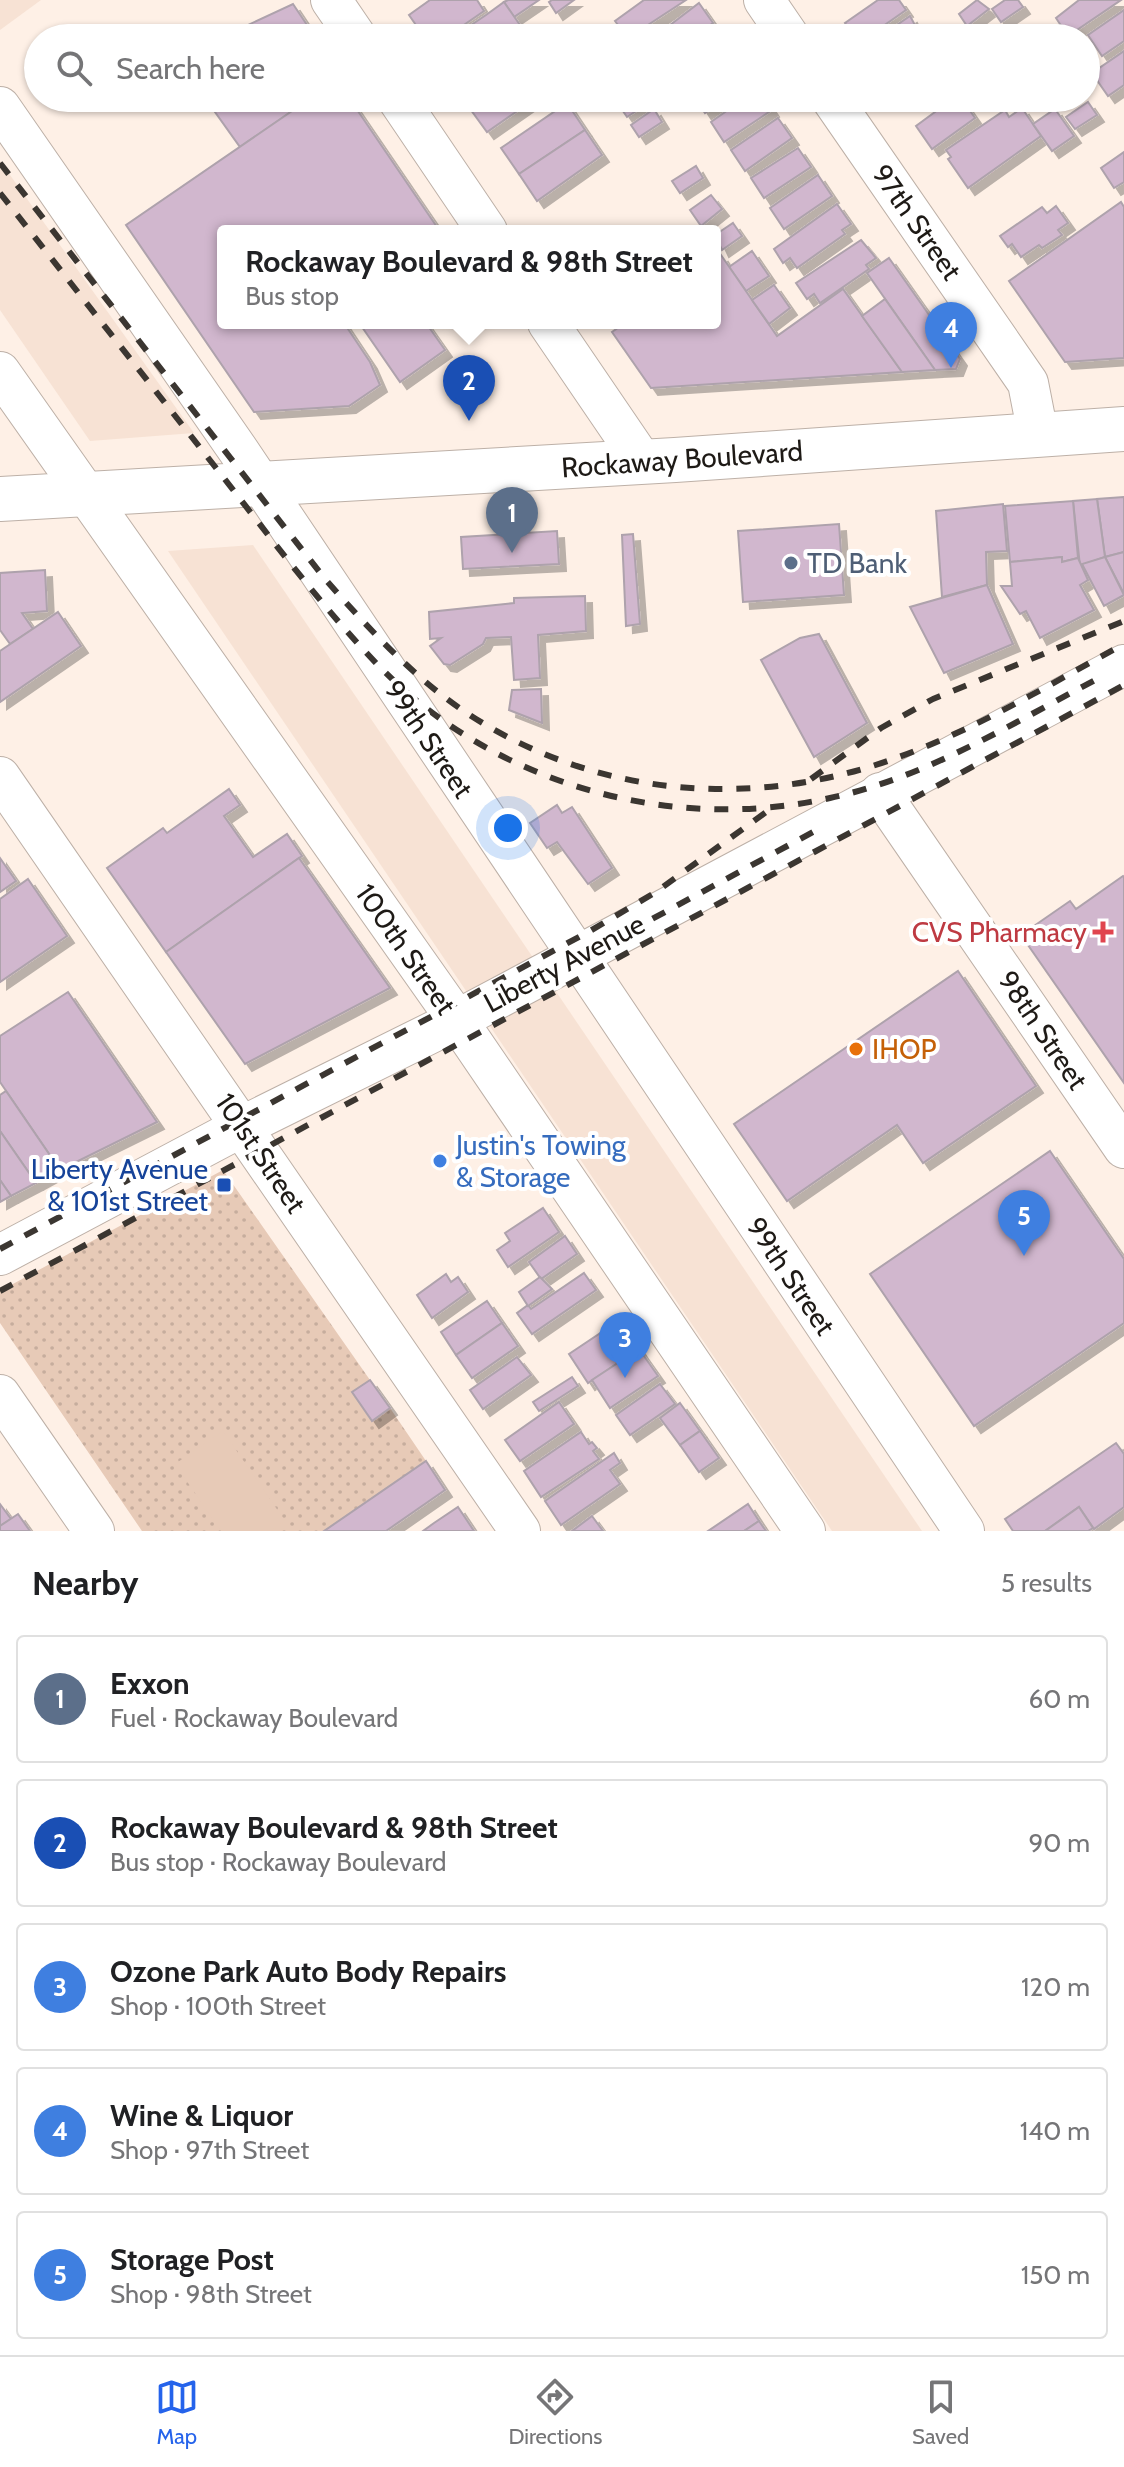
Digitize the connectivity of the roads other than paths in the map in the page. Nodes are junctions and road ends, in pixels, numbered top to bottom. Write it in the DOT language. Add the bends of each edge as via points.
graph roads {
  1 [pos="331,0"];
  2 [pos="764,0"];
  3 [pos="347,24"];
  4 [pos="780,24"];
  5 [pos="0,107"];
  6 [pos="406,112"];
  7 [pos="841,112"];
  8 [pos="483,225"];
  9 [pos="552,329"];
  10 [pos="0,372"];
  11 [pos="1124,429"];
  12 [pos="1038,434"];
  13 [pos="642,461"];
  14 [pos="258,485"];
  15 [pos="84,494"];
  16 [pos="0,499"];
  17 [pos="1124,665"];
  18 [pos="0,777"];
  19 [pos="880,793"];
  20 [pos="575,956"];
  21 [pos="457,1020"];
  22 [pos="243,1126"];
  23 [pos="1124,1148"];
  24 [pos="0,1255"];
  25 [pos="0,1395"];
  26 [pos="94,1531"];
  27 [pos="520,1531"];
  28 [pos="805,1531"];
  29 [pos="964,1531"];
  1 -- 3 [label="street"];
  2 -- 4 [label="street"];
  5 -- 14 [label="street, 99th Street"];
  6 -- 8 [label="street"];
  7 -- 12 [label="street, 97th Street" via="1028,383"];
  9 -- 13 [label="street"];
  10 -- 15 [label="street, 100th Street"];
  11 -- 12 [label="main road, Rockaway Boulevard"];
  12 -- 13 [label="main road, Rockaway Boulevard"];
  13 -- 14 [label="main road, Rockaway Boulevard"];
  14 -- 15 [label="main road, Rockaway Boulevard"];
  14 -- 20 [label="street, 99th Street"];
  15 -- 16 [label="main road, Rockaway Boulevard"];
  15 -- 21 [label="street, 100th Street"];
  17 -- 19 [label="street, Liberty Avenue"];
  18 -- 22 [label="street, 101st Street"];
  19 -- 20 [label="street, Liberty Avenue"];
  19 -- 23 [label="street, 98th Street"];
  20 -- 21 [label="street, Liberty Avenue"];
  20 -- 29 [label="street, 99th Street"];
  21 -- 22 [label="street, Liberty Avenue"];
  21 -- 28 [label="street, 100th Street"];
  22 -- 24 [label="street, Liberty Avenue"];
  22 -- 27 [label="street, 101st Street"];
  25 -- 26 [label="street"];
}
